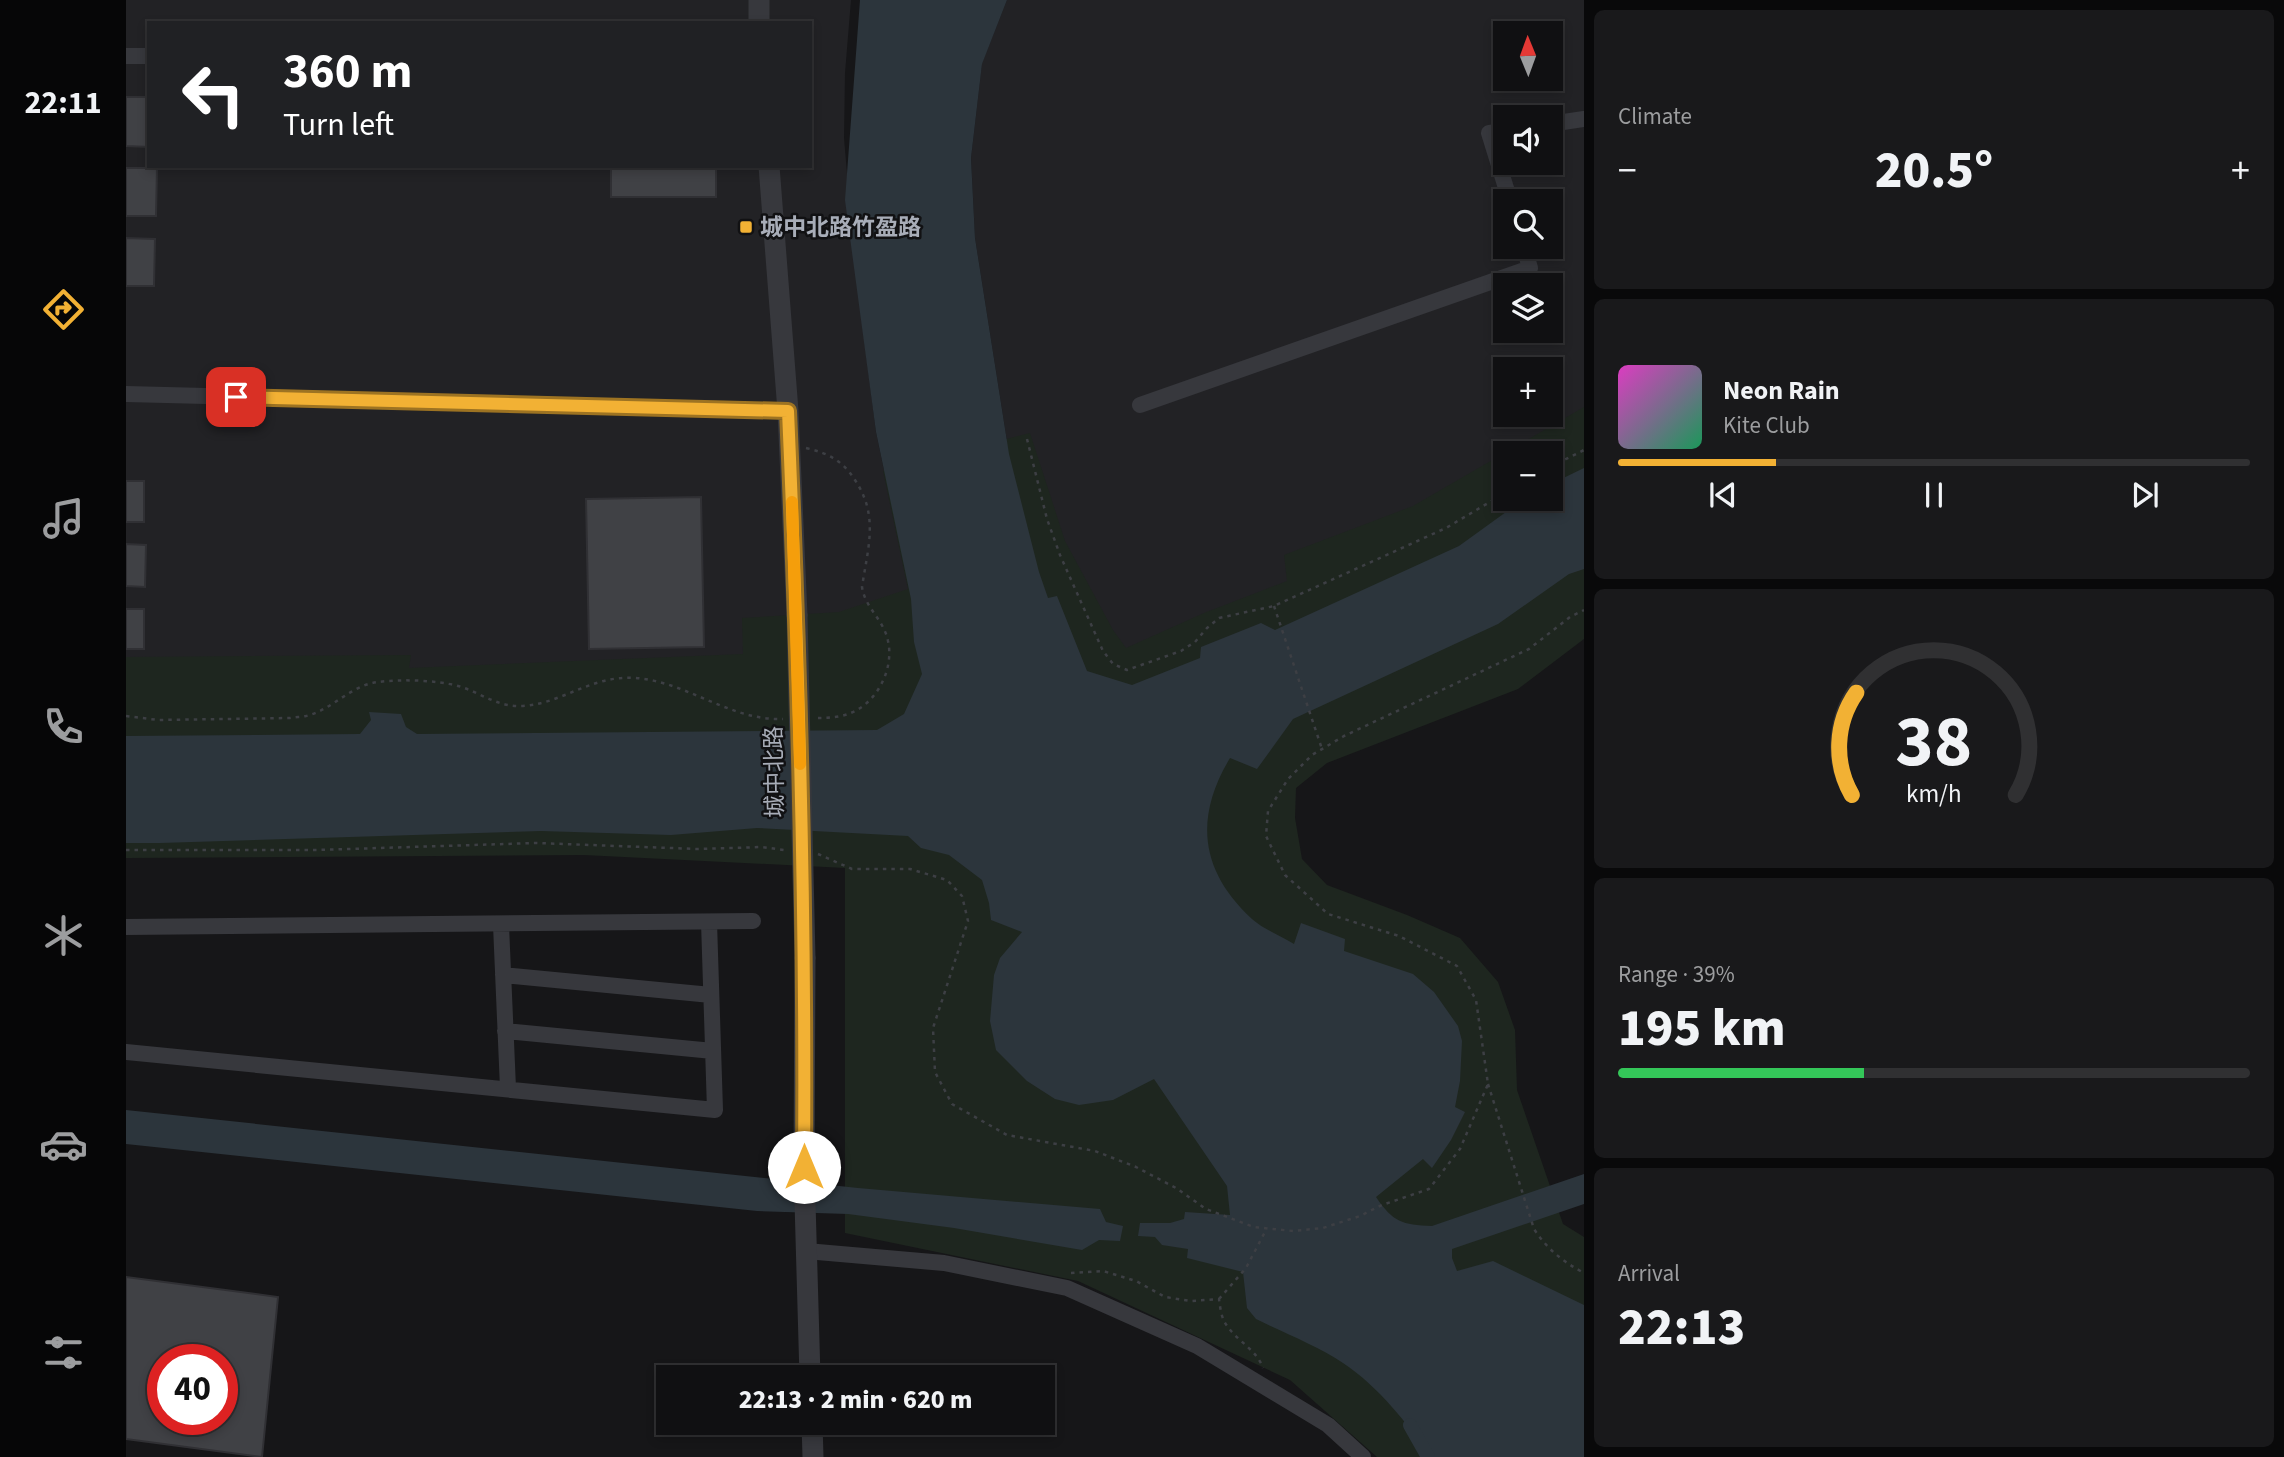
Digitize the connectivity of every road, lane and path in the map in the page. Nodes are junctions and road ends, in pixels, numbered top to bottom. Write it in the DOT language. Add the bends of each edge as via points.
graph roads {
  1 [pos="759,0"];
  2 [pos="760,21"];
  3 [pos="126,56"];
  4 [pos="147,56"];
  5 [pos="1584,119"];
  6 [pos="1563,122"];
  7 [pos="769,168"];
  8 [pos="1527,259"];
  9 [pos="126,394"];
  10 [pos="1140,405"];
  11 [pos="788,411"];
  12 [pos="1027,439"];
  13 [pos="789,444"];
  14 [pos="1584,450"];
  15 [pos="1563,460"];
  16 [pos="1493,500"];
  17 [pos="1274,606"];
  18 [pos="1584,610"];
  19 [pos="126,716"];
  20 [pos="788,719"];
  21 [pos="812,719"];
  22 [pos="1322,749"];
  23 [pos="753,921"];
  24 [pos="709,922"];
  25 [pos="501,925"];
  26 [pos="126,927"];
  27 [pos="503,975"];
  28 [pos="711,995"];
  29 [pos="505,1031"];
  30 [pos="126,1052"];
  31 [pos="713,1052"];
  32 [pos="1488,1084"];
  33 [pos="508,1088"];
  34 [pos="1206,1209"];
  35 [pos="1266,1229"];
  36 [pos="806,1244"];
  37 [pos="1584,1273"];
  38 [pos="1041,1283"];
  39 [pos="1219,1299"];
  40 [pos="810,1365"];
  41 [pos="1272,1391"];
  42 [pos="812,1435"];
  43 [pos="813,1457"];
  44 [pos="1363,1457"];
  1 -- 2 [label="street"];
  3 -- 4 [label="street"];
  5 -- 6 [label="street"];
  7 -- 11 [label="street, 城中北路"];
  8 -- 10 [label="street" via="1530,268"];
  9 -- 11 [label="street"];
  11 -- 13 [label="street, 城中北路"];
  12 -- 17 [label="path" via="1046,519 1103,652 1113,664 1127,670 1143,666 1188,646 1219,618"];
  13 -- 21 [label="path" via="836,458 866,496 870,520 862,587 888,640 886,674 867,702 835,718"];
  13 -- 36 [label="street, 城中北路, bridge" via="805,958"];
  14 -- 15 [label="path"];
  16 -- 17 [label="path" via="1446,528"];
  17 -- 22 [label="path"];
  18 -- 22 [label="path" via="1529,649"];
  19 -- 20 [label="path" via="158,720 308,716 377,682 440,682 497,703 520,706 543,703 608,678 631,677 654,679 742,713"];
  22 -- 32 [label="path" via="1288,779 1268,811 1266,836 1285,875 1328,914 1399,936 1457,966 1476,1000"];
  23 -- 24 [label="street"];
  24 -- 25 [label="street"];
  24 -- 28 [label="street"];
  25 -- 26 [label="street"];
  25 -- 27 [label="street"];
  27 -- 28 [label="street"];
  27 -- 29 [label="street"];
  28 -- 31 [label="street"];
  29 -- 31 [label="street"];
  29 -- 33 [label="street"];
  30 -- 33 [label="street"];
  31 -- 33 [label="street" via="715,1111"];
  32 -- 35 [label="path" via="1460,1149 1429,1189 1323,1228"];
  32 -- 37 [label="path" via="1534,1229 1562,1261"];
  34 -- 35 [label="path"];
  35 -- 39 [label="path" via="1246,1268"];
  36 -- 38 [label="street" via="944,1263"];
  36 -- 40 [label="street, 城中北路"];
  38 -- 39 [label="path" via="1076,1271 1103,1271 1166,1297"];
  38 -- 41 [label="street" via="1067,1288 1197,1346"];
  39 -- 41 [label="path" via="1224,1320 1259,1358"];
  41 -- 44 [label="street" via="1328,1425"];
  42 -- 43 [label="street"];
}
